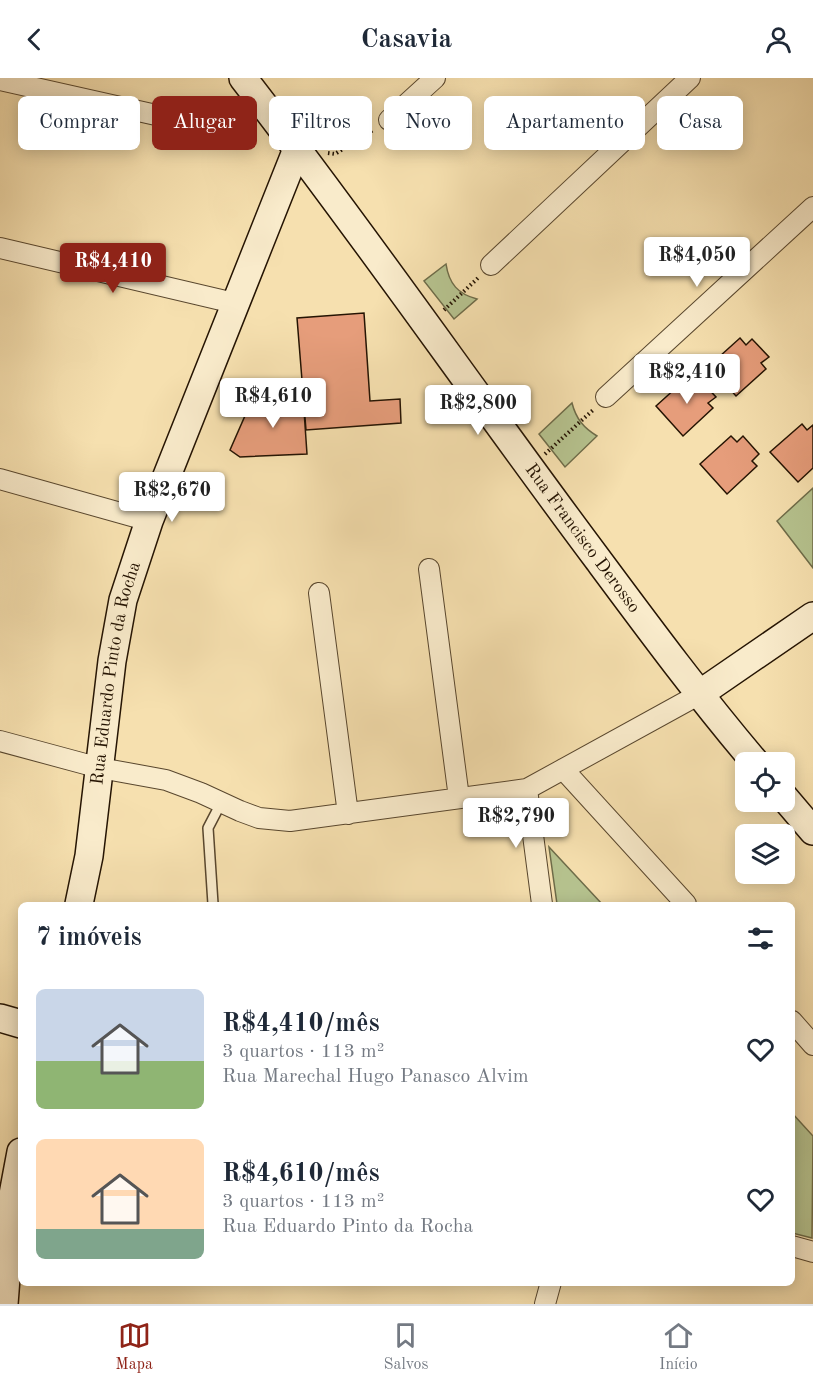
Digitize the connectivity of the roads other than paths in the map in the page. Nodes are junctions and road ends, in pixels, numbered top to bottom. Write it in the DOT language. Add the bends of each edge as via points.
graph roads {
  1 [pos="243,78"];
  2 [pos="435,78"];
  3 [pos="690,78"];
  4 [pos="0,80"];
  5 [pos="415,96"];
  6 [pos="262,102"];
  7 [pos="269,111"];
  8 [pos="297,150"];
  9 [pos="298,150"];
  10 [pos="813,207"];
  11 [pos="0,248"];
  12 [pos="491,265"];
  13 [pos="234,303"];
  14 [pos="606,397"];
  15 [pos="0,479"];
  16 [pos="148,521"];
  17 [pos="429,569"];
  18 [pos="319,593"];
  19 [pos="813,616"];
  20 [pos="698,694"];
  21 [pos="0,741"];
  22 [pos="747,752"];
  23 [pos="100,768"];
  24 [pos="563,769"];
  25 [pos="527,789"];
  26 [pos="459,798"];
  27 [pos="221,803"];
  28 [pos="795,810"];
  29 [pos="348,814"];
  30 [pos="813,831"];
  31 [pos="78,902"];
  32 [pos="213,902"];
  33 [pos="542,902"];
  34 [pos="684,902"];
  35 [pos="0,1018"];
  36 [pos="18,1023"];
  37 [pos="795,1024"];
  38 [pos="813,1044"];
  39 [pos="18,1168"];
  40 [pos="795,1247"];
  41 [pos="813,1252"];
  42 [pos="550,1286"];
  43 [pos="3,1297"];
  44 [pos="545,1304"];
  1 -- 6 [label="main road, Rua Francisco Derosso"];
  2 -- 5 [label="street"];
  3 -- 12 [label="street"];
  4 -- 6 [label="street" via="214,128 224,127"];
  6 -- 7 [label="main road, Rua Francisco Derosso"];
  8 -- 13 [label="main road, Rua Eduardo Pinto da Rocha"];
  9 -- 20 [label="main road, Rua Francisco Derosso"];
  10 -- 14 [label="street"];
  11 -- 13 [label="street"];
  13 -- 16 [label="main road, Rua Eduardo Pinto da Rocha"];
  15 -- 16 [label="street"];
  16 -- 23 [label="main road, Rua Eduardo Pinto da Rocha" via="117,627"];
  17 -- 26 [label="street"];
  18 -- 29 [label="street"];
  19 -- 20 [label="main road"];
  20 -- 22 [label="main road, Rua Francisco Derosso"];
  20 -- 24 [label="street"];
  21 -- 23 [label="street"];
  23 -- 27 [label="street" via="166,780"];
  23 -- 31 [label="main road, Rua Eduardo Pinto da Rocha" via="89,856"];
  24 -- 25 [label="street"];
  24 -- 34 [label="street"];
  25 -- 26 [label="street"];
  25 -- 33 [label="street"];
  26 -- 29 [label="street"];
  27 -- 29 [label="street" via="274,821"];
  27 -- 32 [label="lane" via="208,828"];
  28 -- 30 [label="main road"];
  35 -- 36 [label="main road"];
  37 -- 38 [label="street"];
  39 -- 43 [label="main road"];
  40 -- 41 [label="street"];
  42 -- 44 [label="street"];
}
